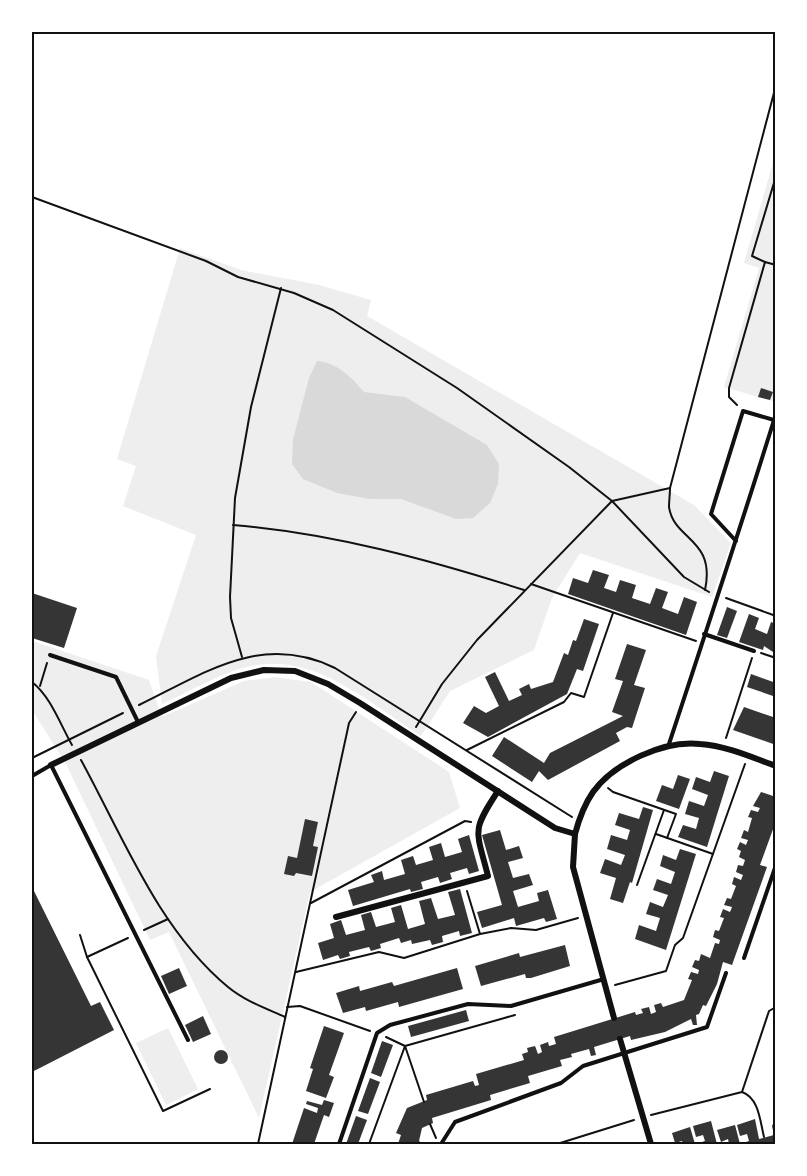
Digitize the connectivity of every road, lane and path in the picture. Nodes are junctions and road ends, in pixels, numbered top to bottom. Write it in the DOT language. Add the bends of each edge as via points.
graph roads {
  1 [pos="776,85"];
  2 [pos="776,176"];
  3 [pos="32,197"];
  4 [pos="765,262"];
  5 [pos="776,265"];
  6 [pos="281,288"];
  7 [pos="742,411"];
  8 [pos="670,488"];
  9 [pos="612,501"];
  10 [pos="233,525"];
  11 [pos="736,542"];
  12 [pos="531,585"];
  13 [pos="524,590"];
  14 [pos="705,591"];
  15 [pos="717,594"];
  16 [pos="613,613"];
  17 [pos="776,616"];
  18 [pos="704,634"];
  19 [pos="701,643"];
  20 [pos="754,651"];
  21 [pos="50,655"];
  22 [pos="242,657"];
  23 [pos="776,658"];
  24 [pos="32,682"];
  25 [pos="39,688"];
  26 [pos="360,703"];
  27 [pos="132,709"];
  28 [pos="420,720"];
  29 [pos="138,723"];
  30 [pos="411,735"];
  31 [pos="69,740"];
  32 [pos="668,747"];
  33 [pos="723,747"];
  34 [pos="468,750"];
  35 [pos="77,753"];
  36 [pos="748,756"];
  37 [pos="32,758"];
  38 [pos="51,765"];
  39 [pos="776,766"];
  40 [pos="32,776"];
  41 [pos="602,782"];
  42 [pos="498,791"];
  43 [pos="664,810"];
  44 [pos="579,821"];
  45 [pos="478,822"];
  46 [pos="575,834"];
  47 [pos="656,834"];
  48 [pos="668,838"];
  49 [pos="713,854"];
  50 [pos="776,866"];
  51 [pos="464,882"];
  52 [pos="638,885"];
  53 [pos="311,903"];
  54 [pos="587,916"];
  55 [pos="336,917"];
  56 [pos="480,934"];
  57 [pos="80,935"];
  58 [pos="744,958"];
  59 [pos="294,972"];
  60 [pos="726,973"];
  61 [pos="604,979"];
  62 [pos="606,988"];
  63 [pos="287,1007"];
  64 [pos="774,1008"];
  65 [pos="515,1014"];
  66 [pos="285,1017"];
  67 [pos="614,1018"];
  68 [pos="377,1033"];
  69 [pos="620,1039"];
  70 [pos="188,1040"];
  71 [pos="405,1046"];
  72 [pos="624,1054"];
  73 [pos="210,1089"];
  74 [pos="742,1092"];
  75 [pos="424,1102"];
  76 [pos="643,1117"];
  77 [pos="764,1137"];
  78 [pos="258,1144"];
  79 [pos="339,1144"];
  80 [pos="369,1144"];
  81 [pos="441,1144"];
  82 [pos="557,1144"];
  83 [pos="651,1144"];
  1 -- 8 [label="path"];
  2 -- 4 [label="path" via="752,256"];
  3 -- 6 [label="path" via="238,277"];
  4 -- 5 [label="path"];
  4 -- 7 [label="path" via="729,388 729,397"];
  6 -- 9 [label="path" via="333,310 457,388"];
  6 -- 10 [label="path" via="251,408"];
  7 -- 11 [label="lane" via="711,514"];
  7 -- 11 [label="lane" via="774,420"];
  8 -- 9 [label="path"];
  8 -- 14 [label="path" via="669,509 707,564"];
  9 -- 12 [label="path"];
  9 -- 14 [label="path" via="684,577"];
  10 -- 13 [label="path" via="330,538"];
  10 -- 22 [label="path" via="231,618"];
  11 -- 15 [label="lane"];
  12 -- 13 [label="path"];
  12 -- 16 [label="path"];
  13 -- 28 [label="path" via="442,684"];
  14 -- 15 [label="path"];
  15 -- 17 [label="path"];
  15 -- 18 [label="lane"];
  16 -- 19 [label="path"];
  16 -- 34 [label="path" via="584,697 571,693 564,702"];
  18 -- 19 [label="lane"];
  18 -- 20 [label="lane"];
  19 -- 32 [label="lane"];
  20 -- 23 [label="path"];
  20 -- 33 [label="path"];
  21 -- 25 [label="path"];
  21 -- 27 [label="lane" via="116,677"];
  22 -- 27 [label="path"];
  22 -- 28 [label="path" via="287,654 317,660"];
  24 -- 25 [label="path"];
  25 -- 31 [label="path"];
  26 -- 29 [label="street" via="312,676 264,670 231,678"];
  26 -- 30 [label="street"];
  26 -- 53 [label="path" via="349,723"];
  27 -- 29 [label="lane"];
  27 -- 31 [label="path"];
  28 -- 30 [label="path"];
  28 -- 34 [label="path"];
  29 -- 35 [label="street"];
  30 -- 42 [label="street"];
  31 -- 35 [label="path"];
  31 -- 37 [label="path"];
  32 -- 33 [label="street" via="697,743"];
  32 -- 41 [label="street" via="627,763"];
  33 -- 36 [label="street"];
  34 -- 44 [label="path"];
  35 -- 38 [label="street"];
  35 -- 66 [label="path" via="168,919 228,987 248,1001"];
  36 -- 39 [label="street"];
  36 -- 49 [label="path"];
  38 -- 40 [label="lane"];
  38 -- 70 [label="lane"];
  41 -- 43 [label="path" via="613,792"];
  41 -- 44 [label="street"];
  42 -- 45 [label="street"];
  42 -- 46 [label="street" via="555,828"];
  43 -- 47 [label="path"];
  43 -- 48 [label="path" via="676,814"];
  44 -- 46 [label="street"];
  45 -- 51 [label="street" via="477,834 488,876"];
  45 -- 53 [label="path" via="465,821"];
  46 -- 54 [label="street" via="573,867"];
  47 -- 48 [label="path"];
  47 -- 52 [label="path"];
  48 -- 49 [label="path"];
  49 -- 62 [label="path" via="683,938 675,945 666,971"];
  50 -- 58 [label="lane"];
  51 -- 55 [label="street"];
  51 -- 56 [label="path"];
  53 -- 59 [label="path"];
  54 -- 56 [label="path" via="536,930 511,928"];
  54 -- 61 [label="street"];
  56 -- 59 [label="path" via="404,958 379,952"];
  57 -- 73 [label="path" via="87,957 163,1111"];
  59 -- 63 [label="path"];
  60 -- 72 [label="lane" via="707,1027"];
  61 -- 62 [label="street"];
  61 -- 68 [label="lane" via="511,1006 468,1004 390,1025"];
  62 -- 67 [label="street"];
  63 -- 66 [label="path"];
  63 -- 68 [label="path" via="300,1006"];
  64 -- 74 [label="path" via="769,1011"];
  65 -- 71 [label="path"];
  66 -- 78 [label="path"];
  68 -- 71 [label="path"];
  68 -- 79 [label="lane"];
  69 -- 72 [label="street"];
  71 -- 75 [label="path"];
  71 -- 80 [label="path"];
  72 -- 76 [label="street"];
  72 -- 81 [label="lane" via="583,1066 561,1083 454,1122"];
  74 -- 76 [label="path"];
  74 -- 77 [label="path" via="754,1101"];
  76 -- 82 [label="path"];
  76 -- 83 [label="street"];
}
